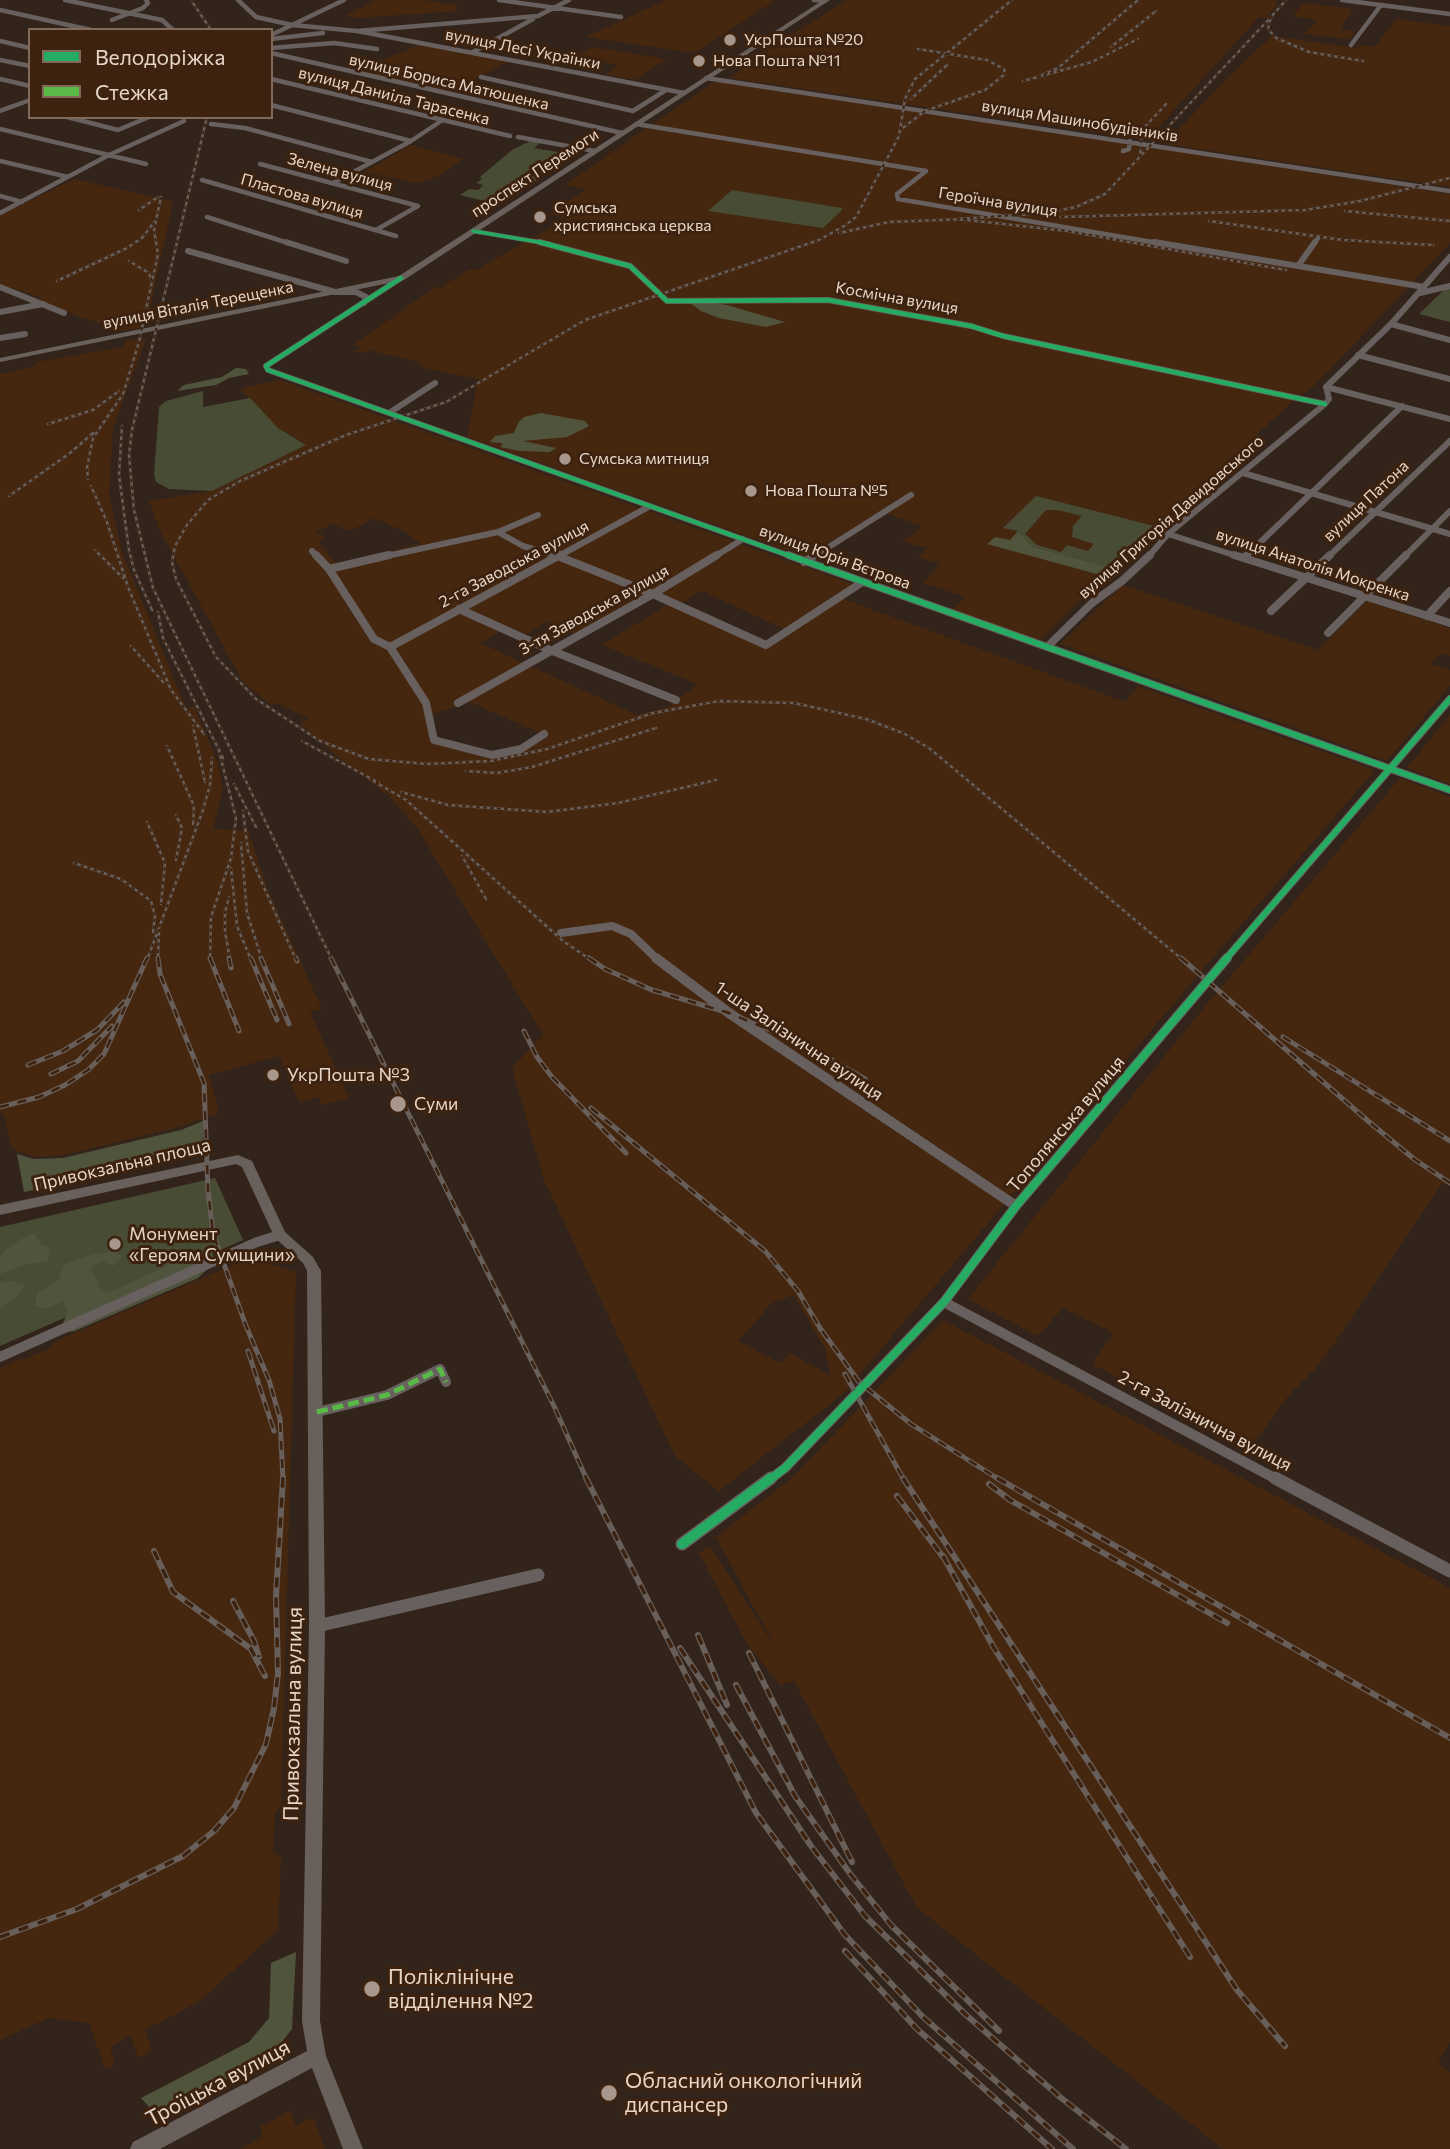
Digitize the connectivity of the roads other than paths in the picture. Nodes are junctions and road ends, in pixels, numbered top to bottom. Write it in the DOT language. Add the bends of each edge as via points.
graph roads {
  1 [pos="65,0"];
  2 [pos="238,0"];
  3 [pos="344,0"];
  4 [pos="499,0"];
  5 [pos="569,0"];
  6 [pos="814,0"];
  7 [pos="1342,0"];
  8 [pos="826,1"];
  9 [pos="147,2"];
  10 [pos="1381,5"];
  11 [pos="553,8"];
  12 [pos="0,10"];
  13 [pos="131,13"];
  14 [pos="1450,14"];
  15 [pos="538,16"];
  16 [pos="621,18"];
  17 [pos="112,20"];
  18 [pos="292,26"];
  19 [pos="81,28"];
  20 [pos="171,28"];
  21 [pos="338,30"];
  22 [pos="357,31"];
  23 [pos="273,36"];
  24 [pos="273,37"];
  25 [pos="0,41"];
  26 [pos="1351,46"];
  27 [pos="28,48"];
  28 [pos="377,49"];
  29 [pos="273,51"];
  30 [pos="273,51"];
  31 [pos="473,52"];
  32 [pos="0,60"];
  33 [pos="28,66"];
  34 [pos="481,77"];
  35 [pos="706,78"];
  36 [pos="0,79"];
  37 [pos="273,79"];
  38 [pos="286,82"];
  39 [pos="28,86"];
  40 [pos="273,88"];
  41 [pos="666,90"];
  42 [pos="684,93"];
  43 [pos="28,101"];
  44 [pos="16,105"];
  45 [pos="273,105"];
  46 [pos="28,108"];
  47 [pos="0,111"];
  48 [pos="75,119"];
  49 [pos="144,119"];
  50 [pos="175,119"];
  51 [pos="441,121"];
  52 [pos="211,124"];
  53 [pos="636,124"];
  54 [pos="0,129"];
  55 [pos="622,133"];
  56 [pos="510,136"];
  57 [pos="518,137"];
  58 [pos="411,141"];
  59 [pos="1130,141"];
  60 [pos="595,151"];
  61 [pos="1123,151"];
  62 [pos="109,155"];
  63 [pos="0,161"];
  64 [pos="372,162"];
  65 [pos="146,164"];
  66 [pos="260,164"];
  67 [pos="68,177"];
  68 [pos="202,180"];
  69 [pos="334,183"];
  70 [pos="1450,191"];
  71 [pos="0,197"];
  72 [pos="22,202"];
  73 [pos="0,213"];
  74 [pos="206,217"];
  75 [pos="376,230"];
  76 [pos="473,231"];
  77 [pos="396,236"];
  78 [pos="1318,239"];
  79 [pos="188,251"];
  80 [pos="1450,257"];
  81 [pos="346,261"];
  82 [pos="1298,266"];
  83 [pos="401,278"];
  84 [pos="1450,286"];
  85 [pos="0,287"];
  86 [pos="1422,290"];
  87 [pos="335,292"];
  88 [pos="364,303"];
  89 [pos="43,304"];
  90 [pos="0,312"];
  91 [pos="64,313"];
  92 [pos="1391,324"];
  93 [pos="24,334"];
  94 [pos="0,338"];
  95 [pos="1450,340"];
  96 [pos="1358,355"];
  97 [pos="0,360"];
  98 [pos="268,370"];
  99 [pos="1450,379"];
  100 [pos="435,383"];
  101 [pos="1327,390"];
  102 [pos="1275,392"];
  103 [pos="1325,404"];
  104 [pos="1402,406"];
  105 [pos="389,413"];
  106 [pos="1450,419"];
  107 [pos="1450,440"];
  108 [pos="1243,472"];
  109 [pos="1314,494"];
  110 [pos="911,495"];
  111 [pos="650,506"];
  112 [pos="1450,511"];
  113 [pos="1376,512"];
  114 [pos="538,515"];
  115 [pos="1433,528"];
  116 [pos="498,532"];
  117 [pos="1450,534"];
  118 [pos="1166,537"];
  119 [pos="743,539"];
  120 [pos="312,551"];
  121 [pos="559,556"];
  122 [pos="1244,558"];
  123 [pos="804,562"];
  124 [pos="329,569"];
  125 [pos="1305,578"];
  126 [pos="861,583"];
  127 [pos="1450,590"];
  128 [pos="653,594"];
  129 [pos="1364,596"];
  130 [pos="459,609"];
  131 [pos="1271,611"];
  132 [pos="1427,616"];
  133 [pos="1450,623"];
  134 [pos="1328,633"];
  135 [pos="390,647"];
  136 [pos="1047,647"];
  137 [pos="550,650"];
  138 [pos="676,699"];
  139 [pos="1450,699"];
  140 [pos="458,703"];
  141 [pos="544,734"];
  142 [pos="1392,769"];
  143 [pos="1450,790"];
  144 [pos="561,933"];
  145 [pos="1016,1206"];
  146 [pos="0,1210"];
  147 [pos="280,1235"];
  148 [pos="314,1271"];
  149 [pos="944,1302"];
  150 [pos="0,1356"];
  151 [pos="446,1382"];
  152 [pos="317,1412"];
  153 [pos="682,1544"];
  154 [pos="1450,1571"];
  155 [pos="538,1575"];
  156 [pos="317,1626"];
  157 [pos="317,2056"];
  158 [pos="140,2149"];
  159 [pos="354,2149"];
  1 -- 13 [label="street"];
  2 -- 18 [label="street" via="256,18"];
  3 -- 18 [label="street"];
  4 -- 11 [label="street"];
  5 -- 11 [label="street"];
  6 -- 8 [label="street, проспект Перемоги"];
  7 -- 10 [label="street"];
  8 -- 35 [label="main road, проспект Перемоги"];
  9 -- 13 [label="street"];
  10 -- 14 [label="street"];
  10 -- 26 [label="street"];
  11 -- 15 [label="street"];
  11 -- 16 [label="street"];
  12 -- 19 [label="street"];
  13 -- 17 [label="street"];
  13 -- 20 [label="street" via="162,20"];
  15 -- 22 [label="street"];
  15 -- 31 [label="street"];
  18 -- 21 [label="street"];
  18 -- 23 [label="street"];
  21 -- 22 [label="street"];
  21 -- 24 [label="street"];
  22 -- 31 [label="street, вулиця Лесі Українки"];
  25 -- 27 [label="street"];
  28 -- 29 [label="street" via="334,43"];
  30 -- 55 [label="street, вулиця Бориса Матюшенка"];
  31 -- 41 [label="street, вулиця Лесі Українки"];
  32 -- 33 [label="street"];
  34 -- 41 [label="street" via="633,111"];
  35 -- 42 [label="main road, проспект Перемоги"];
  35 -- 59 [label="street, вулиця Машинобудівників"];
  36 -- 39 [label="street"];
  37 -- 38 [label="street, вулиця Даниіла Тарасенка"];
  38 -- 40 [label="street"];
  38 -- 51 [label="street, вулиця Даниіла Тарасенка"];
  41 -- 42 [label="street, вулиця Лесі Українки"];
  42 -- 53 [label="main road, проспект Перемоги"];
  43 -- 44 [label="street"];
  44 -- 46 [label="street"];
  44 -- 47 [label="street"];
  45 -- 58 [label="street"];
  48 -- 49 [label="street" via="118,130"];
  50 -- 62 [label="street" via="184,121"];
  51 -- 56 [label="street, вулиця Даниіла Тарасенка"];
  51 -- 58 [label="street"];
  52 -- 64 [label="street" via="245,128"];
  53 -- 55 [label="main road, проспект Перемоги"];
  53 -- 82 [label="street, Героїчна вулиця" via="926,172 897,194 903,200"];
  54 -- 62 [label="street"];
  55 -- 60 [label="main road, проспект Перемоги"];
  57 -- 60 [label="street"];
  58 -- 64 [label="street"];
  59 -- 61 [label="street" via="1129,149"];
  59 -- 70 [label="street, вулиця Машинобудівників"];
  60 -- 76 [label="main road, проспект Перемоги"];
  62 -- 65 [label="street"];
  62 -- 67 [label="street"];
  63 -- 67 [label="street"];
  64 -- 69 [label="street"];
  66 -- 69 [label="street, Зелена вулиця"];
  67 -- 72 [label="street"];
  68 -- 75 [label="street, Пластова вулиця"];
  69 -- 75 [label="street, Зелена вулиця" via="418,206"];
  71 -- 72 [label="street"];
  72 -- 73 [label="street"];
  74 -- 81 [label="street"];
  75 -- 77 [label="street, Пластова вулиця"];
  76 -- 83 [label="main road, проспект Перемоги"];
  76 -- 102 [label="street, Космічна вулиця" via="552,244 630,266 667,300 828,300"];
  78 -- 82 [label="street"];
  79 -- 87 [label="street"];
  80 -- 86 [label="street"];
  82 -- 86 [label="street, Героїчна вулиця"];
  83 -- 87 [label="main road, вулиця Віталія Терещенка"];
  83 -- 88 [label="street, проспект Перемоги"];
  84 -- 86 [label="street"];
  85 -- 89 [label="street"];
  86 -- 92 [label="street"];
  87 -- 88 [label="street" via="362,294"];
  87 -- 97 [label="main road, вулиця Віталія Терещенка"];
  88 -- 98 [label="street, проспект Перемоги" via="266,366"];
  89 -- 90 [label="street"];
  89 -- 91 [label="street"];
  92 -- 95 [label="street"];
  92 -- 96 [label="street"];
  93 -- 94 [label="street"];
  96 -- 99 [label="street"];
  96 -- 101 [label="street"];
  98 -- 105 [label="street, вулиця Юрія Вєтрова"];
  100 -- 105 [label="street"];
  101 -- 102 [label="street"];
  101 -- 103 [label="street"];
  101 -- 104 [label="street"];
  102 -- 103 [label="street, Космічна вулиця"];
  103 -- 108 [label="street, вулиця Григорія Давидовського"];
  104 -- 106 [label="street"];
  104 -- 109 [label="street"];
  105 -- 111 [label="street, вулиця Юрія Вєтрова"];
  107 -- 113 [label="street, вулиця Патона"];
  108 -- 109 [label="street"];
  108 -- 118 [label="street, вулиця Григорія Давидовського"];
  109 -- 113 [label="street"];
  109 -- 122 [label="street"];
  110 -- 123 [label="street"];
  111 -- 119 [label="street, вулиця Юрія Вєтрова"];
  111 -- 121 [label="street, 2-га Заводська вулиця"];
  112 -- 115 [label="street"];
  113 -- 115 [label="street"];
  113 -- 125 [label="street, вулиця Патона"];
  114 -- 116 [label="street"];
  115 -- 117 [label="street"];
  115 -- 129 [label="street"];
  116 -- 121 [label="street" via="523,546"];
  116 -- 124 [label="street"];
  118 -- 122 [label="street, вулиця Анатолія Мокренка"];
  118 -- 136 [label="street, вулиця Григорія Давидовського"];
  119 -- 123 [label="street, вулиця Юрія Вєтрова"];
  119 -- 128 [label="street, 3-тя Заводська вулиця"];
  120 -- 124 [label="street"];
  121 -- 128 [label="street"];
  121 -- 130 [label="street, 2-га Заводська вулиця"];
  122 -- 125 [label="street, вулиця Анатолія Мокренка"];
  123 -- 126 [label="street, вулиця Юрія Вєтрова"];
  124 -- 135 [label="street" via="374,639"];
  125 -- 129 [label="street, вулиця Анатолія Мокренка"];
  125 -- 131 [label="street, вулиця Патона"];
  126 -- 128 [label="street" via="766,645"];
  126 -- 136 [label="street, вулиця Юрія Вєтрова"];
  127 -- 132 [label="street"];
  128 -- 137 [label="street, 3-тя Заводська вулиця"];
  129 -- 132 [label="street, вулиця Анатолія Мокренка"];
  129 -- 134 [label="street"];
  130 -- 135 [label="street, 2-га Заводська вулиця"];
  130 -- 137 [label="street"];
  132 -- 133 [label="street, вулиця Анатолія Мокренка"];
  135 -- 141 [label="street" via="426,703 433,740 492,755 521,749"];
  136 -- 142 [label="street, вулиця Юрія Вєтрова"];
  137 -- 138 [label="street"];
  137 -- 140 [label="street, 3-тя Заводська вулиця"];
  139 -- 142 [label="street, Тополянська вулиця"];
  142 -- 143 [label="street, вулиця Юрія Вєтрова"];
  142 -- 145 [label="street, Тополянська вулиця"];
  144 -- 145 [label="street, 1-ша Залізнична вулиця" via="612,926 631,934 663,965 729,1013"];
  145 -- 149 [label="street, Тополянська вулиця"];
  146 -- 147 [label="main road, Привокзальна площа" via="231,1158 247,1164"];
  147 -- 148 [label="main road, Привокзальна площа"];
  147 -- 150 [label="street"];
  148 -- 152 [label="main road, Привокзальна вулиця"];
  149 -- 153 [label="street, Тополянська вулиця" via="785,1468"];
  149 -- 154 [label="street, 2-га Залізнична вулиця"];
  151 -- 152 [label="street" via="440,1369 387,1395"];
  152 -- 156 [label="main road, Привокзальна вулиця"];
  155 -- 156 [label="street"];
  156 -- 157 [label="main road, Привокзальна вулиця" via="312,2021"];
  157 -- 158 [label="main road, Троїцька вулиця"];
  157 -- 159 [label="main road, Привокзальна вулиця"];
}
